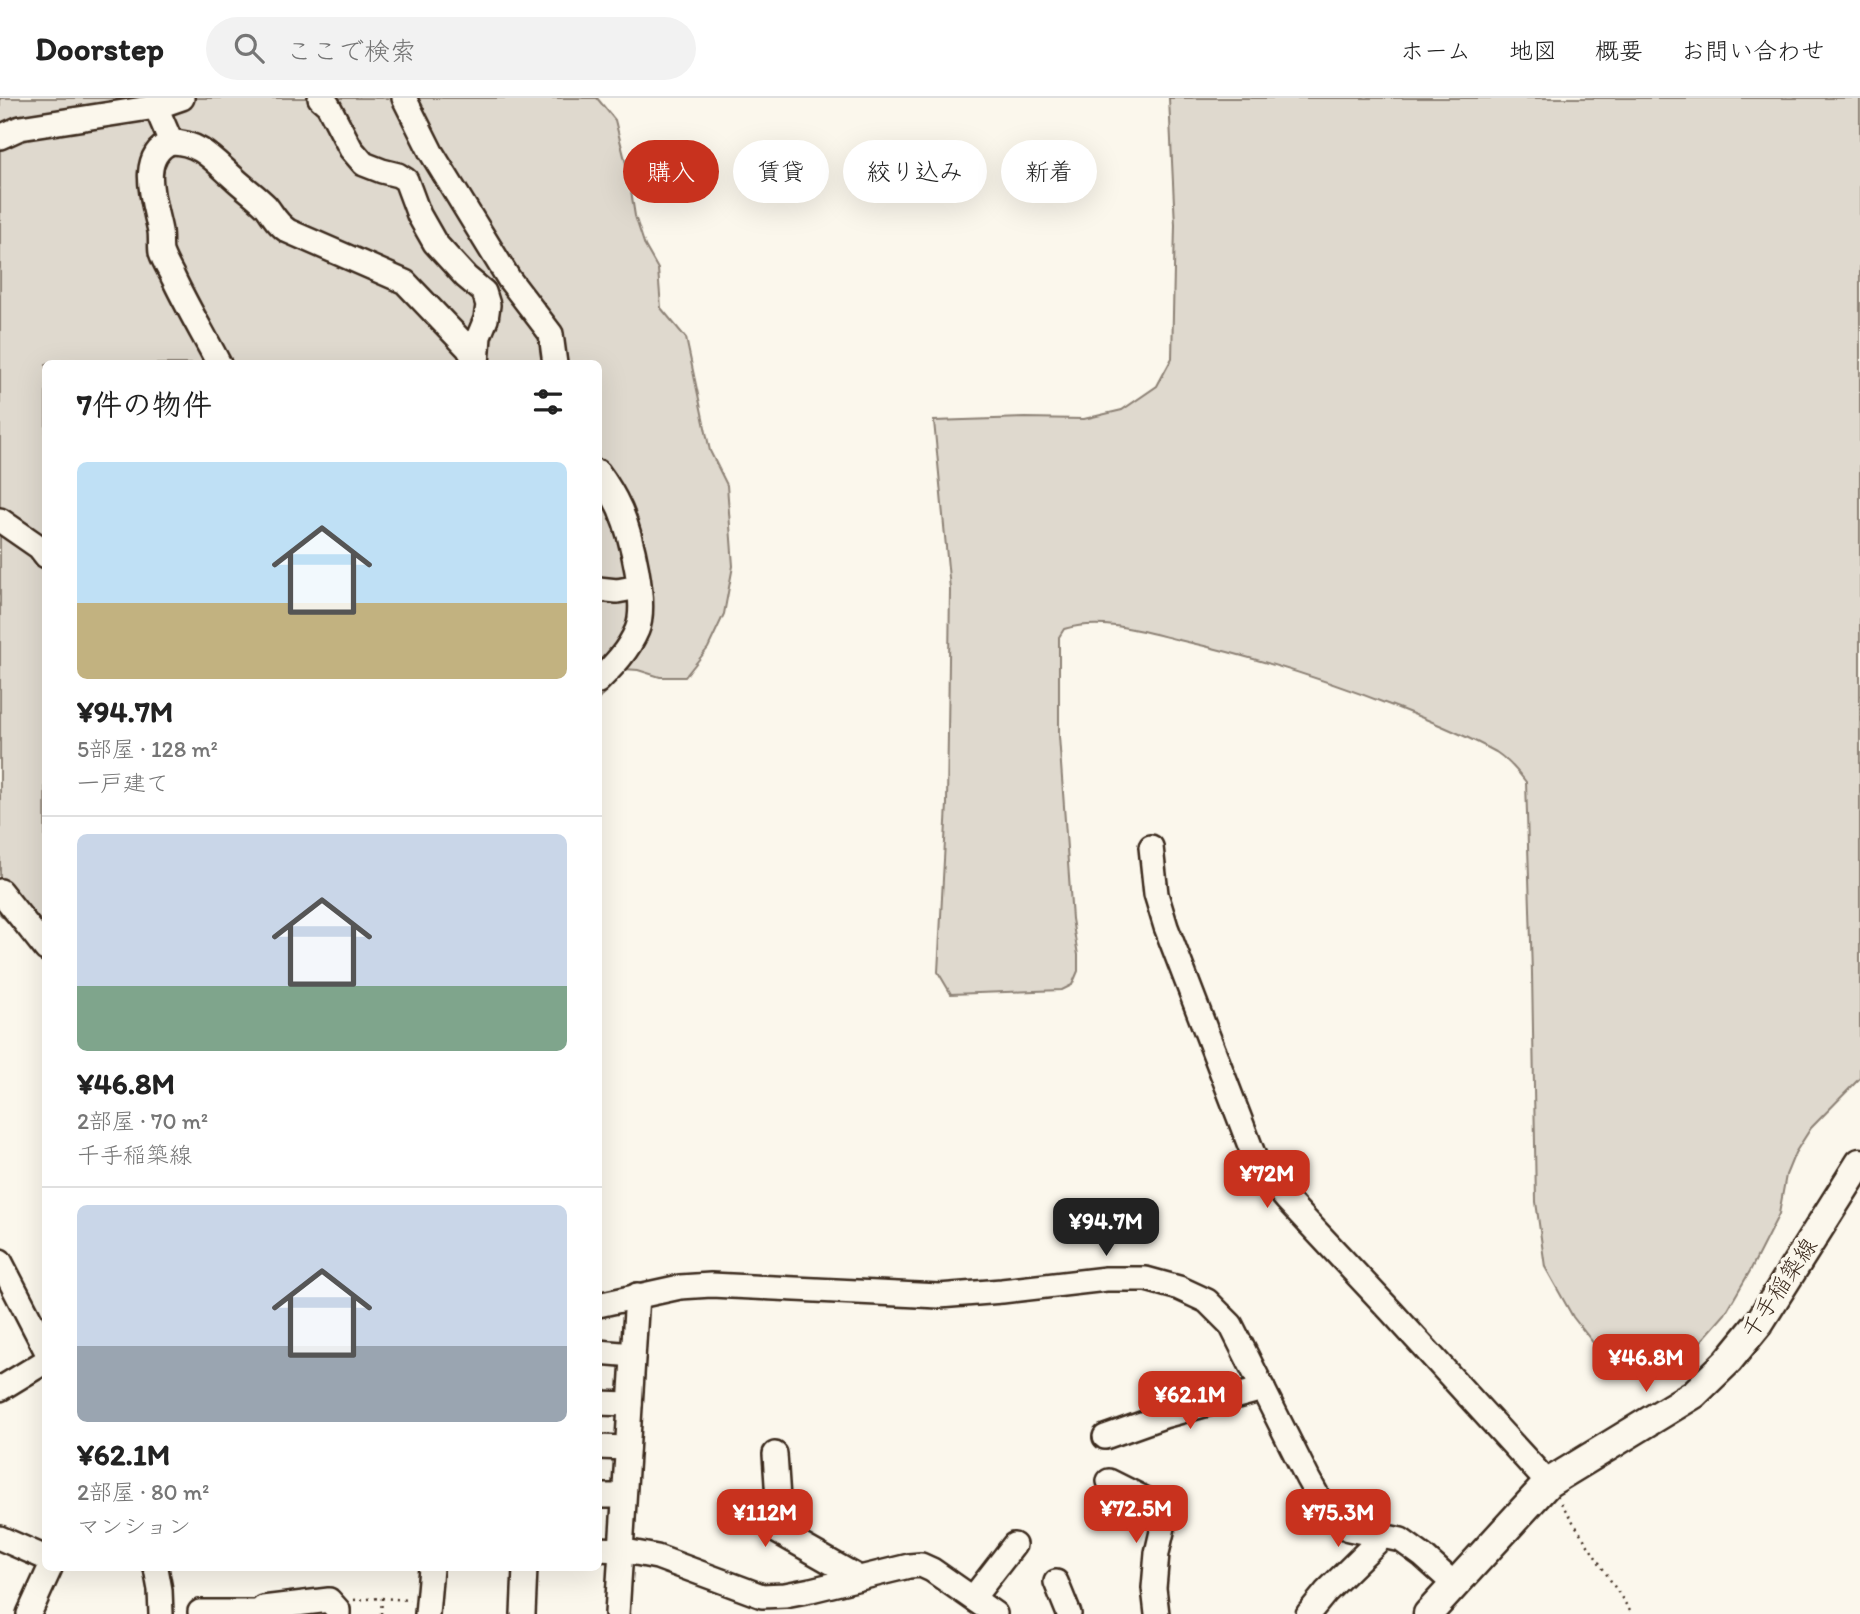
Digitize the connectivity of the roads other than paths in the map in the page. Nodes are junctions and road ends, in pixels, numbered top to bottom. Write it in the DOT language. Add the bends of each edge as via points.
graph roads {
  1 [pos="181,98"];
  2 [pos="320,98"];
  3 [pos="404,98"];
  4 [pos="156,107"];
  5 [pos="0,137"];
  6 [pos="171,142"];
  7 [pos="217,360"];
  8 [pos="475,360"];
  9 [pos="477,360"];
  10 [pos="554,360"];
  11 [pos="602,477"];
  12 [pos="0,520"];
  13 [pos="42,551"];
  14 [pos="639,587"];
  15 [pos="602,589"];
  16 [pos="602,677"];
  17 [pos="1151,847"];
  18 [pos="0,891"];
  19 [pos="42,944"];
  20 [pos="1860,1163"];
  21 [pos="0,1261"];
  22 [pos="637,1296"];
  23 [pos="602,1304"];
  24 [pos="42,1342"];
  25 [pos="602,1352"];
  26 [pos="633,1355"];
  27 [pos="42,1363"];
  28 [pos="0,1389"];
  29 [pos="1263,1390"];
  30 [pos="602,1403"];
  31 [pos="630,1404"];
  32 [pos="1105,1437"];
  33 [pos="602,1447"];
  34 [pos="627,1448"];
  35 [pos="775,1454"];
  36 [pos="1109,1481"];
  37 [pos="1548,1483"];
  38 [pos="602,1496"];
  39 [pos="624,1496"];
  40 [pos="1382,1537"];
  41 [pos="0,1538"];
  42 [pos="1014,1545"];
  43 [pos="609,1550"];
  44 [pos="42,1556"];
  45 [pos="49,1571"];
  46 [pos="157,1571"];
  47 [pos="430,1571"];
  48 [pos="525,1571"];
  49 [pos="859,1578"];
  50 [pos="1056,1582"];
  51 [pos="1454,1584"];
  52 [pos="973,1598"];
  53 [pos="333,1607"];
  54 [pos="428,1608"];
  55 [pos="200,1612"];
  56 [pos="259,1613"];
  57 [pos="618,1613"];
  58 [pos="29,1614"];
  59 [pos="161,1614"];
  60 [pos="523,1614"];
  61 [pos="995,1614"];
  62 [pos="1069,1614"];
  63 [pos="1157,1614"];
  64 [pos="1308,1614"];
  65 [pos="1428,1614"];
  1 -- 4 [label="street"];
  2 -- 9 [label="street" via="364,164 406,180 435,243 484,292 488,305"];
  3 -- 10 [label="street" via="431,152 509,279 551,334"];
  4 -- 5 [label="street" via="20,128"];
  4 -- 6 [label="street"];
  6 -- 7 [label="street" via="156,155 150,181 161,251"];
  6 -- 8 [label="street" via="195,146 211,157 288,231 405,282"];
  11 -- 14 [label="street" via="621,510"];
  12 -- 13 [label="street"];
  14 -- 15 [label="street"];
  14 -- 16 [label="street" via="638,628 624,654"];
  17 -- 37 [label="street" via="1156,894 1166,927 1257,1164"];
  18 -- 19 [label="street"];
  20 -- 37 [label="main road, 千手稲築線" via="1759,1323 1728,1361 1694,1394"];
  21 -- 24 [label="street"];
  22 -- 23 [label="street"];
  22 -- 26 [label="street"];
  22 -- 29 [label="street" via="711,1285 939,1296 1146,1279 1207,1301 1231,1325"];
  25 -- 26 [label="street"];
  26 -- 31 [label="street"];
  27 -- 28 [label="street"];
  29 -- 32 [label="street"];
  29 -- 40 [label="street" via="1323,1506 1349,1529"];
  30 -- 31 [label="street"];
  31 -- 34 [label="street"];
  33 -- 34 [label="street"];
  34 -- 39 [label="street"];
  35 -- 49 [label="street" via="778,1532"];
  36 -- 63 [label="street" via="1167,1510 1157,1553"];
  37 -- 51 [label="main road, 千手稲築線"];
  38 -- 39 [label="street"];
  39 -- 43 [label="street"];
  40 -- 51 [label="street" via="1401,1541"];
  40 -- 64 [label="street"];
  41 -- 44 [label="street"];
  42 -- 52 [label="street"];
  43 -- 49 [label="street" via="657,1557 762,1596 798,1593"];
  43 -- 57 [label="street"];
  45 -- 58 [label="street"];
  46 -- 59 [label="street"];
  47 -- 54 [label="street"];
  48 -- 60 [label="street"];
  49 -- 52 [label="street" via="921,1565"];
  50 -- 62 [label="street"];
  51 -- 65 [label="main road, 千手稲築線"];
  52 -- 61 [label="street"];
  53 -- 56 [label="street" via="263,1608"];
  55 -- 56 [label="street"];
}
